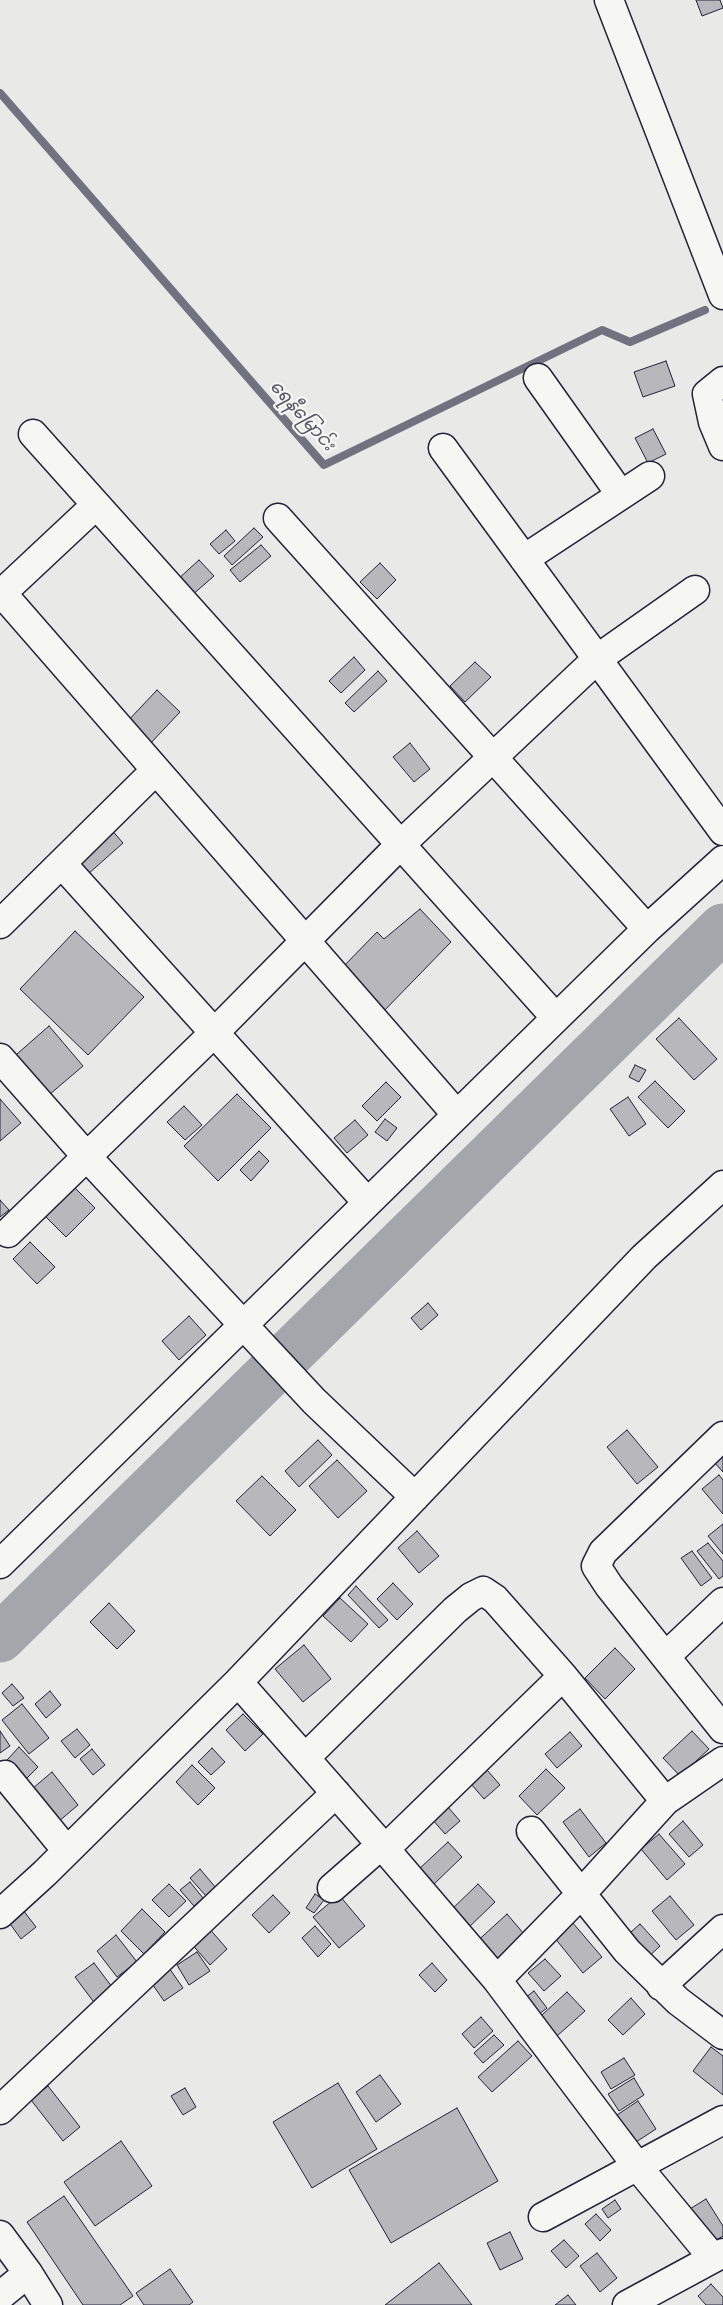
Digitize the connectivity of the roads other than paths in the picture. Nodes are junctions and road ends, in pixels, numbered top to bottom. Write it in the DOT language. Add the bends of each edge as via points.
graph roads {
  1 [pos="609,0"];
  2 [pos="723,295"];
  3 [pos="538,378"];
  4 [pos="723,381"];
  5 [pos="33,434"];
  6 [pos="723,446"];
  7 [pos="443,448"];
  8 [pos="650,476"];
  9 [pos="621,495"];
  10 [pos="96,505"];
  11 [pos="278,518"];
  12 [pos="524,559"];
  13 [pos="695,590"];
  14 [pos="1,592"];
  15 [pos="597,659"];
  16 [pos="492,757"];
  17 [pos="156,770"];
  18 [pos="723,831"];
  19 [pos="400,844"];
  20 [pos="723,860"];
  21 [pos="62,864"];
  22 [pos="0,924"];
  23 [pos="647,930"];
  24 [pos="304,940"];
  25 [pos="556,1018"];
  26 [pos="214,1033"];
  27 [pos="0,1058"];
  28 [pos="456,1115"];
  29 [pos="88,1158"];
  30 [pos="723,1185"];
  31 [pos="367,1202"];
  32 [pos="8,1233"];
  33 [pos="243,1324"];
  34 [pos="723,1436"];
  35 [pos="415,1497"];
  36 [pos="0,1564"];
  37 [pos="723,1602"];
  38 [pos="666,1656"];
  39 [pos="563,1676"];
  40 [pos="238,1682"];
  41 [pos="723,1729"];
  42 [pos="305,1758"];
  43 [pos="723,1761"];
  44 [pos="5,1775"];
  45 [pos="336,1793"];
  46 [pos="665,1801"];
  47 [pos="531,1832"];
  48 [pos="383,1847"];
  49 [pos="67,1851"];
  50 [pos="332,1888"];
  51 [pos="581,1894"];
  52 [pos="0,1914"];
  53 [pos="723,1929"];
  54 [pos="497,1980"];
  55 [pos="661,1986"];
  56 [pos="723,2035"];
  57 [pos="0,2110"];
  58 [pos="723,2120"];
  59 [pos="637,2166"];
  60 [pos="543,2216"];
  61 [pos="0,2235"];
  62 [pos="718,2255"];
  63 [pos="28,2273"];
  64 [pos="0,2296"];
  65 [pos="48,2305"];
  66 [pos="627,2305"];
  1 -- 2 [label="street"];
  3 -- 9 [label="street"];
  4 -- 6 [label="street" via="707,394"];
  5 -- 10 [label="street"];
  7 -- 12 [label="street"];
  8 -- 9 [label="street"];
  9 -- 12 [label="street"];
  10 -- 14 [label="street"];
  10 -- 19 [label="street"];
  11 -- 16 [label="street"];
  12 -- 15 [label="street"];
  13 -- 15 [label="street"];
  14 -- 17 [label="street"];
  15 -- 16 [label="street"];
  15 -- 18 [label="street"];
  16 -- 19 [label="street"];
  16 -- 23 [label="street"];
  17 -- 21 [label="street"];
  17 -- 24 [label="street"];
  19 -- 24 [label="street"];
  19 -- 25 [label="street"];
  20 -- 23 [label="street"];
  21 -- 22 [label="street"];
  21 -- 26 [label="street"];
  23 -- 25 [label="street"];
  24 -- 26 [label="street"];
  24 -- 28 [label="street"];
  25 -- 28 [label="street"];
  26 -- 29 [label="street"];
  26 -- 31 [label="street"];
  27 -- 29 [label="street"];
  28 -- 31 [label="street"];
  29 -- 32 [label="street"];
  29 -- 33 [label="street"];
  30 -- 35 [label="street" via="644,1257"];
  31 -- 33 [label="street"];
  33 -- 35 [label="street" via="314,1400"];
  33 -- 36 [label="street"];
  34 -- 38 [label="street" via="603,1552 596,1566"];
  35 -- 40 [label="street"];
  37 -- 38 [label="street"];
  38 -- 41 [label="street"];
  39 -- 42 [label="street" via="495,1599 483,1591 455,1610"];
  39 -- 46 [label="street"];
  39 -- 48 [label="street"];
  40 -- 42 [label="street"];
  40 -- 49 [label="street"];
  42 -- 45 [label="street"];
  43 -- 46 [label="street"];
  44 -- 49 [label="street"];
  45 -- 48 [label="street"];
  45 -- 57 [label="street"];
  46 -- 51 [label="street"];
  47 -- 51 [label="street"];
  48 -- 50 [label="street"];
  48 -- 54 [label="street"];
  49 -- 52 [label="street"];
  51 -- 54 [label="street"];
  51 -- 55 [label="street" via="627,1951"];
  53 -- 55 [label="street"];
  54 -- 59 [label="street"];
  55 -- 56 [label="street"];
  58 -- 59 [label="street"];
  59 -- 60 [label="street"];
  59 -- 62 [label="street"];
  61 -- 63 [label="street"];
  62 -- 66 [label="street"];
  63 -- 64 [label="street"];
  63 -- 65 [label="street"];
}
